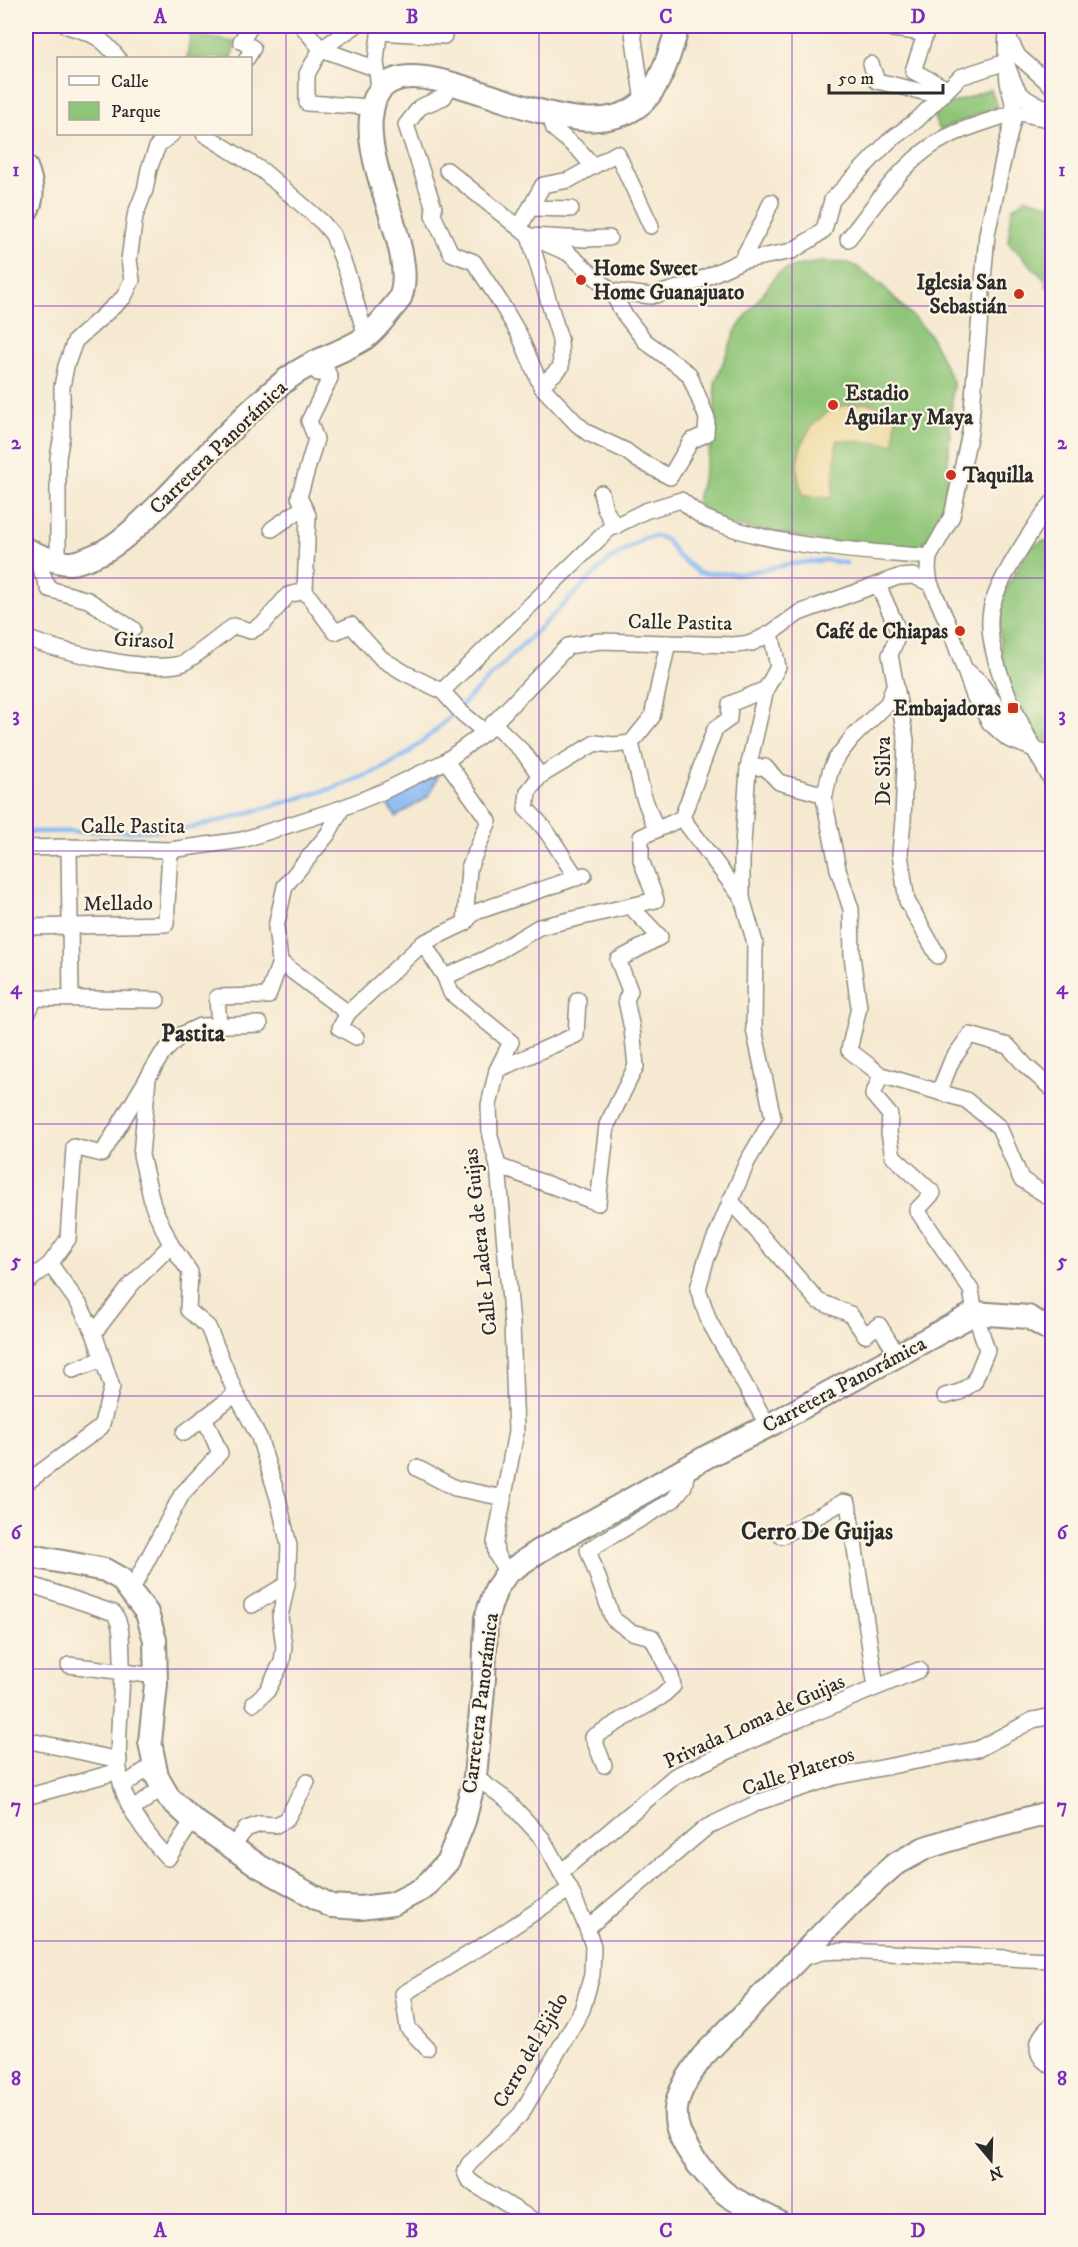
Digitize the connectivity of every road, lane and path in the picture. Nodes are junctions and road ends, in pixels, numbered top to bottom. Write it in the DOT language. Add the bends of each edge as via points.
graph roads {
  1 [pos="67,26"];
  2 [pos="251,26"];
  3 [pos="302,26"];
  4 [pos="355,26"];
  5 [pos="632,26"];
  6 [pos="678,26"];
  7 [pos="888,26"];
  8 [pos="380,29"];
  9 [pos="926,29"];
  10 [pos="1007,30"];
  11 [pos="444,36"];
  12 [pos="321,49"];
  13 [pos="117,57"];
  14 [pos="248,57"];
  15 [pos="1006,62"];
  16 [pos="871,64"];
  17 [pos="451,83"];
  18 [pos="1053,86"];
  19 [pos="376,89"];
  20 [pos="944,92"];
  21 [pos="643,102"];
  22 [pos="1053,109"];
  23 [pos="1015,112"];
  24 [pos="549,114"];
  25 [pos="1053,120"];
  26 [pos="171,135"];
  27 [pos="222,138"];
  28 [pos="593,166"];
  29 [pos="26,168"];
  30 [pos="447,170"];
  31 [pos="771,202"];
  32 [pos="530,208"];
  33 [pos="571,209"];
  34 [pos="26,212"];
  35 [pos="651,226"];
  36 [pos="524,232"];
  37 [pos="609,238"];
  38 [pos="849,239"];
  39 [pos="741,261"];
  40 [pos="611,291"];
  41 [pos="366,337"];
  42 [pos="312,364"];
  43 [pos="541,386"];
  44 [pos="601,493"];
  45 [pos="1053,503"];
  46 [pos="304,507"];
  47 [pos="1035,525"];
  48 [pos="615,527"];
  49 [pos="1053,528"];
  50 [pos="272,529"];
  51 [pos="30,551"];
  52 [pos="929,557"];
  53 [pos="58,560"];
  54 [pos="930,583"];
  55 [pos="878,585"];
  56 [pos="305,591"];
  57 [pos="133,629"];
  58 [pos="771,633"];
  59 [pos="26,638"];
  60 [pos="668,643"];
  61 [pos="895,682"];
  62 [pos="766,689"];
  63 [pos="446,695"];
  64 [pos="489,728"];
  65 [pos="631,742"];
  66 [pos="1029,747"];
  67 [pos="1053,756"];
  68 [pos="446,761"];
  69 [pos="748,768"];
  70 [pos="540,776"];
  71 [pos="1053,781"];
  72 [pos="825,795"];
  73 [pos="342,808"];
  74 [pos="682,818"];
  75 [pos="656,828"];
  76 [pos="69,847"];
  77 [pos="26,848"];
  78 [pos="170,850"];
  79 [pos="742,898"];
  80 [pos="630,906"];
  81 [pos="465,923"];
  82 [pos="70,925"];
  83 [pos="26,927"];
  84 [pos="423,943"];
  85 [pos="938,956"];
  86 [pos="279,962"];
  87 [pos="445,976"];
  88 [pos="71,997"];
  89 [pos="30,998"];
  90 [pos="157,1000"];
  91 [pos="578,1000"];
  92 [pos="348,1013"];
  93 [pos="26,1017"];
  94 [pos="260,1024"];
  95 [pos="219,1026"];
  96 [pos="356,1037"];
  97 [pos="497,1070"];
  98 [pos="880,1075"];
  99 [pos="148,1078"];
  100 [pos="1053,1089"];
  101 [pos="939,1092"];
  102 [pos="498,1166"];
  103 [pos="1053,1199"];
  104 [pos="730,1200"];
  105 [pos="171,1245"];
  106 [pos="50,1264"];
  107 [pos="26,1283"];
  108 [pos="975,1313"];
  109 [pos="1053,1331"];
  110 [pos="94,1333"];
  111 [pos="898,1356"];
  112 [pos="103,1359"];
  113 [pos="73,1370"];
  114 [pos="236,1394"];
  115 [pos="945,1396"];
  116 [pos="204,1417"];
  117 [pos="768,1426"];
  118 [pos="184,1433"];
  119 [pos="688,1467"];
  120 [pos="417,1468"];
  121 [pos="26,1483"];
  122 [pos="504,1497"];
  123 [pos="782,1536"];
  124 [pos="26,1557"];
  125 [pos="507,1573"];
  126 [pos="26,1583"];
  127 [pos="287,1584"];
  128 [pos="131,1591"];
  129 [pos="252,1605"];
  130 [pos="69,1665"];
  131 [pos="919,1670"];
  132 [pos="122,1673"];
  133 [pos="156,1676"];
  134 [pos="876,1687"];
  135 [pos="254,1703"];
  136 [pos="1053,1716"];
  137 [pos="26,1740"];
  138 [pos="154,1764"];
  139 [pos="604,1765"];
  140 [pos="120,1773"];
  141 [pos="475,1777"];
  142 [pos="307,1782"];
  143 [pos="163,1787"];
  144 [pos="26,1797"];
  145 [pos="132,1810"];
  146 [pos="1053,1812"];
  147 [pos="193,1820"];
  148 [pos="232,1847"];
  149 [pos="561,1872"];
  150 [pos="570,1889"];
  151 [pos="587,1928"];
  152 [pos="797,1960"];
  153 [pos="1053,1960"];
  154 [pos="1053,2025"];
  155 [pos="428,2048"];
  156 [pos="1053,2066"];
  157 [pos="537,2222"];
  158 [pos="778,2222"];
  1 -- 13 [label="street" via="92,33"];
  2 -- 14 [label="street" via="241,41 253,48"];
  3 -- 12 [label="street"];
  4 -- 12 [label="street"];
  5 -- 21 [label="street"];
  6 -- 21 [label="street" via="670,55"];
  7 -- 9 [label="street"];
  8 -- 11 [label="street"];
  8 -- 19 [label="street"];
  9 -- 20 [label="street" via="913,71"];
  10 -- 15 [label="street"];
  10 -- 18 [label="street" via="1018,56"];
  12 -- 19 [label="street"];
  12 -- 19 [label="street" via="308,74 307,103"];
  15 -- 20 [label="street" via="960,77"];
  15 -- 22 [label="street" via="1015,88 1025,100"];
  15 -- 23 [label="street"];
  16 -- 20 [label="street" via="877,81"];
  17 -- 19 [label="street" via="417,75"];
  17 -- 24 [label="street"];
  17 -- 43 [label="street" via="444,97 420,107 406,125 434,208 432,215 450,253 474,262 514,326"];
  19 -- 41 [label="street, Carretera Panorámica" via="369,135 404,271 400,298"];
  20 -- 39 [label="street" via="832,200 824,230 792,250"];
  21 -- 24 [label="street" via="622,114 597,120"];
  23 -- 25 [label="street"];
  23 -- 38 [label="street" via="932,145 898,177"];
  23 -- 52 [label="street" via="987,234 970,432 952,516"];
  24 -- 28 [label="street" via="554,129"];
  26 -- 53 [label="street" via="158,145 135,216 129,260 132,280 124,297 75,341 62,387"];
  27 -- 41 [label="street" via="333,235"];
  28 -- 32 [label="street" via="568,180 543,185"];
  28 -- 35 [label="street" via="617,153"];
  29 -- 34 [label="street" via="33,185"];
  30 -- 36 [label="street"];
  31 -- 39 [label="street"];
  32 -- 33 [label="street"];
  32 -- 36 [label="street"];
  36 -- 37 [label="street"];
  36 -- 40 [label="street" via="568,253"];
  36 -- 43 [label="street" via="560,339 561,367"];
  39 -- 40 [label="street" via="689,285 651,296"];
  40 -- 43 [label="street" via="645,340 689,374 707,418 706,434 691,441 670,477 588,433"];
  41 -- 42 [label="street, Carretera Panorámica"];
  42 -- 46 [label="street" via="318,373 327,371 330,378 309,421 316,439 299,497"];
  42 -- 53 [label="street, Carretera Panorámica" via="287,379 136,527 98,554 70,563"];
  44 -- 48 [label="street" via="604,509"];
  45 -- 47 [label="street"];
  46 -- 50 [label="street"];
  46 -- 56 [label="street" via="308,515"];
  47 -- 49 [label="street"];
  47 -- 66 [label="street" via="995,597 990,625 999,666"];
  48 -- 52 [label="street" via="645,511 681,500 705,518 765,536 809,546"];
  48 -- 63 [label="street"];
  51 -- 53 [label="street, Carretera Panorámica"];
  51 -- 57 [label="street" via="49,589 88,600"];
  52 -- 54 [label="street"];
  54 -- 55 [label="street, Calle Pastita" via="913,576"];
  54 -- 66 [label="street" via="974,696 990,723 1008,740"];
  55 -- 58 [label="street, Calle Pastita" via="800,614"];
  55 -- 61 [label="street, De Silva" via="899,632 890,655"];
  56 -- 59 [label="street, Girasol" via="288,595 264,623 251,631 234,626 182,664 116,662"];
  56 -- 63 [label="street" via="335,632 351,625 382,659"];
  58 -- 60 [label="street, Calle Pastita" via="752,643 732,645"];
  58 -- 62 [label="street" via="778,667"];
  60 -- 64 [label="street, Calle Pastita" via="600,641 568,646"];
  60 -- 65 [label="street" via="652,717"];
  61 -- 72 [label="street" via="888,703 835,760"];
  61 -- 85 [label="street, De Silva" via="906,740 900,854 907,901"];
  62 -- 69 [label="street"];
  62 -- 74 [label="street" via="730,704 729,719 716,729"];
  63 -- 64 [label="street" via="463,714"];
  64 -- 68 [label="street, Calle Pastita"];
  64 -- 70 [label="street" via="524,753"];
  65 -- 70 [label="street" via="595,743"];
  65 -- 75 [label="street" via="643,795"];
  66 -- 67 [label="street"];
  66 -- 71 [label="street"];
  68 -- 73 [label="street, Calle Pastita"];
  68 -- 81 [label="street" via="489,821 469,868"];
  69 -- 72 [label="street" via="765,767 779,782"];
  69 -- 79 [label="street"];
  70 -- 81 [label="street" via="528,792 526,809 540,821 565,861 580,876 473,913"];
  72 -- 98 [label="street" via="838,868 851,909 859,1007 849,1050"];
  73 -- 78 [label="street, Calle Pastita" via="242,840"];
  73 -- 86 [label="street" via="328,834 285,886 276,927"];
  74 -- 75 [label="street"];
  74 -- 79 [label="street"];
  75 -- 80 [label="street" via="641,837 641,860 656,900"];
  76 -- 77 [label="street, Calle Pastita"];
  76 -- 78 [label="street, Calle Pastita"];
  76 -- 82 [label="street"];
  78 -- 82 [label="street, Mellado" via="166,924"];
  79 -- 104 [label="street" via="755,943 754,1029 773,1118"];
  80 -- 87 [label="street" via="539,927 487,958"];
  80 -- 102 [label="street" via="660,937 618,960 630,991 626,1000 636,1066 607,1125 598,1203"];
  81 -- 84 [label="street"];
  82 -- 83 [label="street, Mellado"];
  82 -- 88 [label="street"];
  84 -- 87 [label="street, Calle Ladera de Guijas"];
  84 -- 92 [label="street"];
  86 -- 92 [label="street"];
  86 -- 95 [label="street" via="268,996 217,997"];
  87 -- 97 [label="street, Calle Ladera de Guijas" via="451,993 511,1042"];
  88 -- 89 [label="street"];
  88 -- 90 [label="street"];
  89 -- 93 [label="street"];
  91 -- 97 [label="street" via="576,1035"];
  92 -- 96 [label="street" via="340,1029"];
  94 -- 95 [label="street"];
  95 -- 99 [label="street" via="200,1026 181,1035 162,1054"];
  97 -- 102 [label="street, Calle Ladera de Guijas" via="489,1105 490,1136"];
  98 -- 101 [label="street"];
  98 -- 108 [label="street" via="873,1095 890,1115 893,1156 933,1194 917,1210 971,1290"];
  99 -- 105 [label="street" via="141,1155 153,1206"];
  99 -- 106 [label="street" via="102,1154 74,1147 68,1239"];
  100 -- 101 [label="street" via="1008,1046 970,1035 952,1060"];
  101 -- 103 [label="street" via="966,1100 999,1127 1020,1179"];
  102 -- 122 [label="street, Calle Ladera de Guijas" via="512,1324 516,1432"];
  104 -- 111 [label="street" via="818,1301 850,1314 865,1335 879,1325"];
  104 -- 117 [label="street" via="698,1289 709,1321"];
  105 -- 110 [label="street" via="131,1285"];
  105 -- 114 [label="street" via="190,1272 188,1310 208,1327"];
  106 -- 107 [label="street"];
  106 -- 110 [label="street"];
  108 -- 109 [label="street" via="1028,1317"];
  108 -- 111 [label="street, Carretera Panorámica"];
  108 -- 115 [label="street" via="987,1350 974,1382"];
  110 -- 112 [label="street"];
  111 -- 117 [label="street, Carretera Panorámica"];
  112 -- 113 [label="street"];
  112 -- 121 [label="street" via="112,1387 101,1427"];
  114 -- 116 [label="street"];
  114 -- 127 [label="street" via="259,1437 278,1498 289,1546"];
  116 -- 118 [label="street"];
  116 -- 128 [label="street" via="220,1453 182,1494"];
  117 -- 119 [label="street, Carretera Panorámica"];
  119 -- 125 [label="street, Carretera Panorámica"];
  119 -- 139 [label="street" via="684,1486 673,1500 588,1550 613,1619 631,1632 652,1637 673,1686 593,1737"];
  120 -- 122 [label="street" via="455,1488"];
  122 -- 125 [label="street, Calle Ladera de Guijas" via="495,1543 496,1554"];
  123 -- 134 [label="street" via="843,1502 848,1503"];
  124 -- 128 [label="street, Carretera Panorámica" via="105,1570 121,1579"];
  125 -- 141 [label="street, Carretera Panorámica" via="496,1589 486,1618"];
  126 -- 132 [label="street" via="114,1613 121,1629"];
  127 -- 129 [label="street"];
  127 -- 135 [label="street" via="280,1617 282,1662 267,1690"];
  128 -- 133 [label="street, Carretera Panorámica" via="147,1613 155,1640"];
  130 -- 132 [label="street"];
  131 -- 134 [label="street, Privada Loma de Guijas"];
  132 -- 133 [label="street"];
  132 -- 140 [label="street"];
  133 -- 138 [label="street, Carretera Panorámica" via="150,1742"];
  134 -- 149 [label="street, Privada Loma de Guijas" via="675,1776"];
  136 -- 151 [label="street, Calle Plateros" via="1033,1720 978,1749 835,1777 759,1802 706,1827"];
  137 -- 140 [label="street"];
  138 -- 140 [label="street"];
  138 -- 143 [label="street, Carretera Panorámica"];
  140 -- 144 [label="street"];
  140 -- 145 [label="street"];
  141 -- 148 [label="street, Carretera Panorámica" via="448,1861 424,1888 393,1904 331,1906"];
  141 -- 149 [label="street, Cerro del Ejido" via="507,1800 542,1838"];
  142 -- 148 [label="street" via="286,1820 246,1829"];
  143 -- 145 [label="street"];
  143 -- 147 [label="street, Carretera Panorámica"];
  145 -- 147 [label="street" via="168,1858"];
  146 -- 152 [label="street" via="925,1848 894,1865"];
  147 -- 148 [label="street, Carretera Panorámica"];
  149 -- 150 [label="street, Cerro del Ejido"];
  150 -- 151 [label="street, Cerro del Ejido"];
  150 -- 155 [label="street" via="403,1994 408,2028"];
  151 -- 157 [label="street, Cerro del Ejido" via="593,1946 592,1975 582,2010 521,2114 465,2172 474,2184"];
  152 -- 153 [label="street" via="841,1951"];
  152 -- 158 [label="street" via="703,2056 688,2076 676,2104 675,2123 703,2170 728,2195"];
  154 -- 156 [label="street" via="1037,2043 1040,2054"];
}
